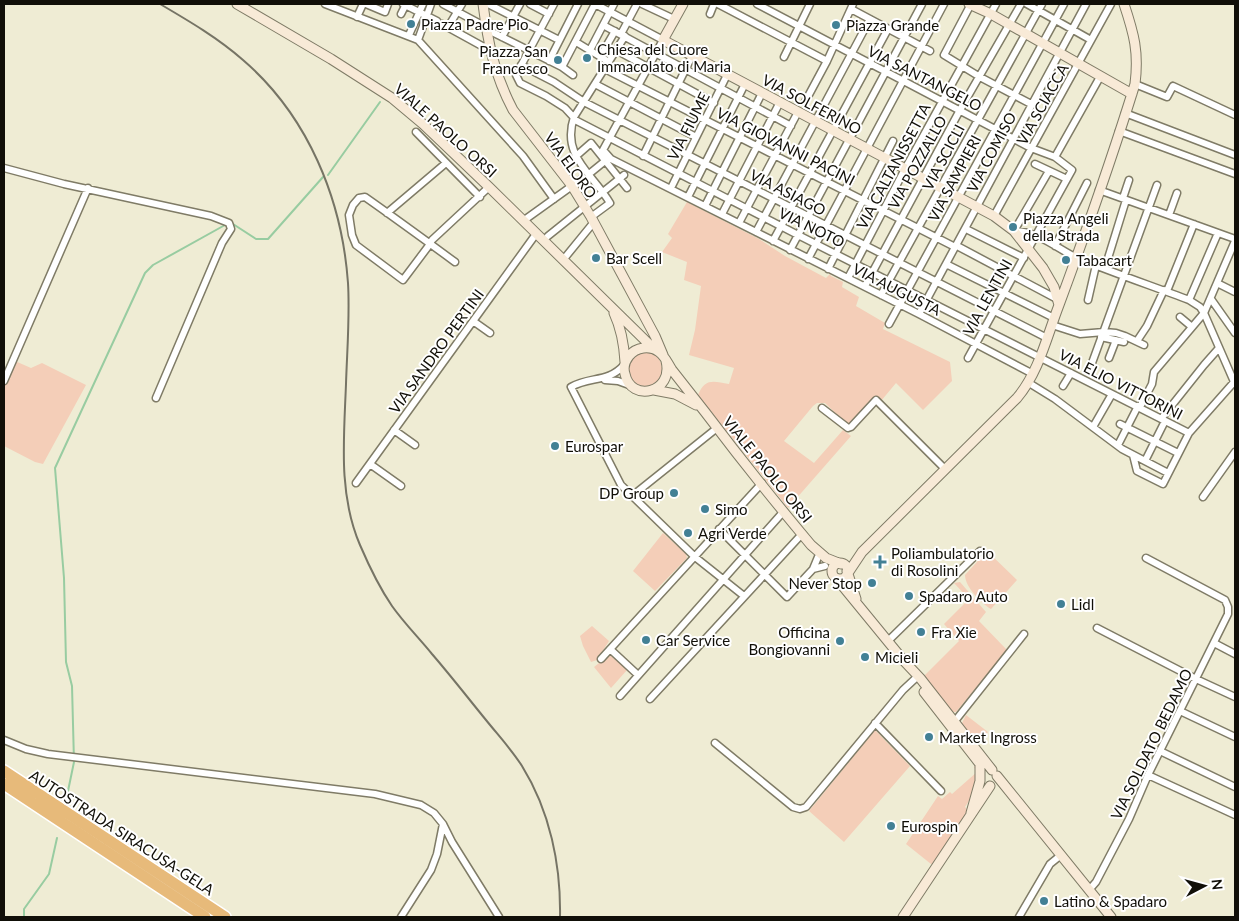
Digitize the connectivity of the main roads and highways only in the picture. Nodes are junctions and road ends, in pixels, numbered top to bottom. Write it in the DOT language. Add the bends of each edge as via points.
graph roads {
  1 [pos="4,771"];
  2 [pos="4,784"];
  3 [pos="206,917"];
  4 [pos="225,917"];
  1 -- 4 [label="highway, AUTOSTRADA SIRACUSA-GELA"];
  2 -- 3 [label="highway, AUTOSTRADA SIRACUSA-GELA"];
}
